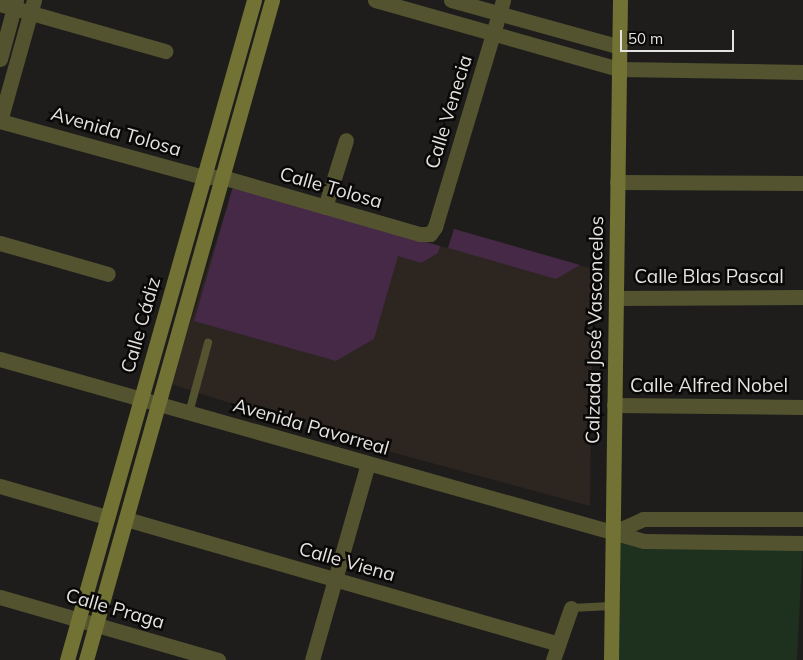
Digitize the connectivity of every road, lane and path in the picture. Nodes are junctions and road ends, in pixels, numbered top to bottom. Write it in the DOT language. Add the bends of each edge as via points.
graph roads {
  1 [pos="254,0"];
  2 [pos="272,0"];
  3 [pos="375,0"];
  4 [pos="450,0"];
  5 [pos="620,0"];
  6 [pos="10,4"];
  7 [pos="32,6"];
  8 [pos="501,7"];
  9 [pos="494,33"];
  10 [pos="620,47"];
  11 [pos="165,51"];
  12 [pos="0,59"];
  13 [pos="619,69"];
  14 [pos="803,72"];
  15 [pos="0,121"];
  16 [pos="346,140"];
  17 [pos="203,177"];
  18 [pos="222,177"];
  19 [pos="618,182"];
  20 [pos="803,183"];
  21 [pos="325,207"];
  22 [pos="430,234"];
  23 [pos="0,243"];
  24 [pos="108,274"];
  25 [pos="803,297"];
  26 [pos="616,298"];
  27 [pos="208,343"];
  28 [pos="0,359"];
  29 [pos="141,399"];
  30 [pos="158,404"];
  31 [pos="614,405"];
  32 [pos="803,407"];
  33 [pos="189,413"];
  34 [pos="368,464"];
  35 [pos="0,486"];
  36 [pos="107,517"];
  37 [pos="126,519"];
  38 [pos="803,519"];
  39 [pos="612,533"];
  40 [pos="803,543"];
  41 [pos="335,579"];
  42 [pos="0,597"];
  43 [pos="612,606"];
  44 [pos="570,608"];
  45 [pos="78,620"];
  46 [pos="96,625"];
  47 [pos="557,643"];
  48 [pos="67,660"];
  49 [pos="86,660"];
  50 [pos="218,660"];
  51 [pos="312,660"];
  52 [pos="553,660"];
  53 [pos="611,660"];
  1 -- 17 [label="street, Calle Cádiz"];
  2 -- 18 [label="street, Calle Cádiz"];
  3 -- 9 [label="street"];
  4 -- 8 [label="street"];
  5 -- 10 [label="street, Calzada José Vasconcelos"];
  6 -- 7 [label="street"];
  6 -- 12 [label="street"];
  7 -- 11 [label="street"];
  7 -- 15 [label="street"];
  8 -- 9 [label="street, Calle Venecia"];
  8 -- 10 [label="street"];
  9 -- 13 [label="street"];
  9 -- 22 [label="street, Calle Venecia" via="435,227"];
  10 -- 13 [label="street, Calzada José Vasconcelos"];
  13 -- 14 [label="street"];
  13 -- 19 [label="street, Calzada José Vasconcelos"];
  15 -- 17 [label="street, Avenida Tolosa"];
  16 -- 21 [label="street"];
  17 -- 18 [label="street, Avenida Tolosa"];
  17 -- 29 [label="street, Calle Cádiz"];
  18 -- 21 [label="street, Calle Tolosa"];
  18 -- 30 [label="street, Calle Cádiz"];
  19 -- 20 [label="street"];
  19 -- 26 [label="street, Calzada José Vasconcelos"];
  21 -- 22 [label="street, Calle Tolosa"];
  23 -- 24 [label="street"];
  25 -- 26 [label="street, Calle Blas Pascal"];
  26 -- 31 [label="street, Calzada José Vasconcelos"];
  27 -- 33 [label="lane"];
  28 -- 29 [label="street, Avenida Pavorreal"];
  29 -- 30 [label="street, Avenida Pavorreal"];
  29 -- 36 [label="street, Calle Cádiz"];
  30 -- 33 [label="street, Avenida Pavorreal"];
  30 -- 37 [label="street, Calle Cádiz"];
  31 -- 32 [label="street, Calle Alfred Nobel"];
  31 -- 39 [label="street, Calzada José Vasconcelos"];
  33 -- 34 [label="street, Avenida Pavorreal"];
  34 -- 39 [label="street, Avenida Pavorreal"];
  34 -- 41 [label="street"];
  35 -- 36 [label="street"];
  36 -- 45 [label="street, Calle Cádiz"];
  37 -- 41 [label="street, Calle Viena"];
  37 -- 46 [label="street, Calle Cádiz"];
  38 -- 39 [label="street" via="643,518"];
  39 -- 40 [label="street, Avenida Pavorreal" via="644,541"];
  39 -- 43 [label="street, Calzada José Vasconcelos"];
  41 -- 47 [label="street, Calle Viena"];
  41 -- 51 [label="street"];
  42 -- 45 [label="street, Calle Praga"];
  43 -- 44 [label="lane"];
  43 -- 53 [label="street, Calzada José Vasconcelos"];
  44 -- 47 [label="street"];
  45 -- 46 [label="street, Calle Praga"];
  45 -- 48 [label="street, Calle Cádiz"];
  46 -- 49 [label="street, Calle Cádiz"];
  46 -- 50 [label="street, Calle Praga"];
  47 -- 52 [label="street"];
}
